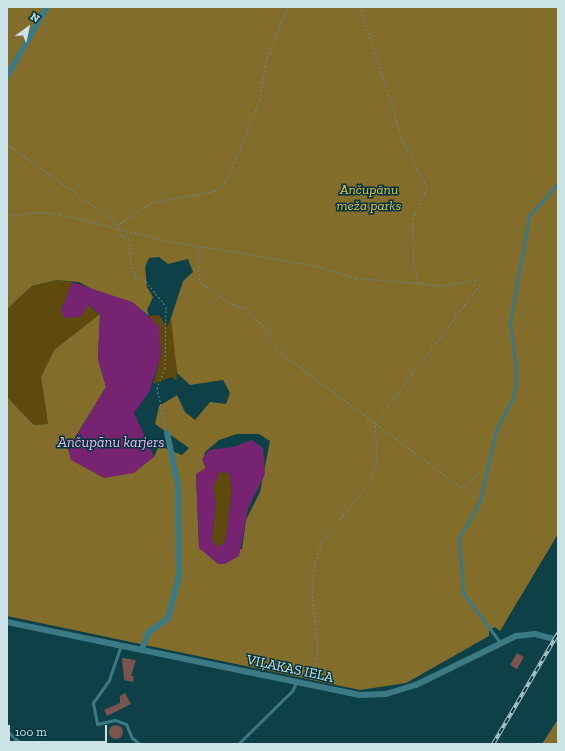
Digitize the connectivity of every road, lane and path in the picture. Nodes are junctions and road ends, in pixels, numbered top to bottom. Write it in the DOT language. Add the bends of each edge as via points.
graph roads {
  1 [pos="47,7"];
  2 [pos="288,7"];
  3 [pos="360,7"];
  4 [pos="7,76"];
  5 [pos="7,144"];
  6 [pos="558,183"];
  7 [pos="7,216"];
  8 [pos="116,226"];
  9 [pos="198,246"];
  10 [pos="419,283"];
  11 [pos="376,423"];
  12 [pos="167,433"];
  13 [pos="490,465"];
  14 [pos="462,488"];
  15 [pos="480,501"];
  16 [pos="7,622"];
  17 [pos="558,640"];
  18 [pos="499,641"];
  19 [pos="121,646"];
  20 [pos="142,650"];
  21 [pos="296,683"];
  22 [pos="309,686"];
  23 [pos="7,731"];
  24 [pos="21,744"];
  25 [pos="140,744"];
  26 [pos="238,744"];
  1 -- 4 [label="street"];
  2 -- 8 [label="path" via="267,57 260,99 226,182 214,191 153,202"];
  3 -- 10 [label="path" via="404,141 427,187 413,219 414,268"];
  5 -- 8 [label="path"];
  6 -- 13 [label="lane" via="529,216 510,322 517,376 513,398 496,430"];
  7 -- 8 [label="path" via="42,212"];
  8 -- 9 [label="path"];
  8 -- 12 [label="path" via="121,234 130,240 130,259 136,277 146,281 166,308 165,368 157,388"];
  9 -- 10 [label="path" via="312,265 356,278"];
  9 -- 11 [label="path" via="199,282 234,305 245,308 269,331 269,339 286,357"];
  10 -- 11 [label="path" via="441,286 480,279 481,284"];
  11 -- 14 [label="path"];
  11 -- 22 [label="path" via="377,459 370,482 322,542 314,566 312,591 318,649"];
  12 -- 20 [label="street" via="178,485 179,576 168,618 148,633"];
  13 -- 14 [label="path"];
  13 -- 15 [label="lane"];
  14 -- 15 [label="path"];
  15 -- 18 [label="lane" via="459,538 460,581 463,593"];
  16 -- 19 [label="street, VIĻAKAS IELA"];
  17 -- 18 [label="street, VIĻAKAS IELA" via="535,634"];
  18 -- 22 [label="street, VIĻAKAS IELA" via="416,685 386,694 359,695"];
  19 -- 20 [label="street, VIĻAKAS IELA"];
  19 -- 25 [label="lane" via="108,680 93,703 97,724 115,720 126,724 132,738"];
  20 -- 21 [label="street, VIĻAKAS IELA"];
  21 -- 22 [label="street, VIĻAKAS IELA"];
  21 -- 26 [label="lane"];
  23 -- 24 [label="lane"];
}
